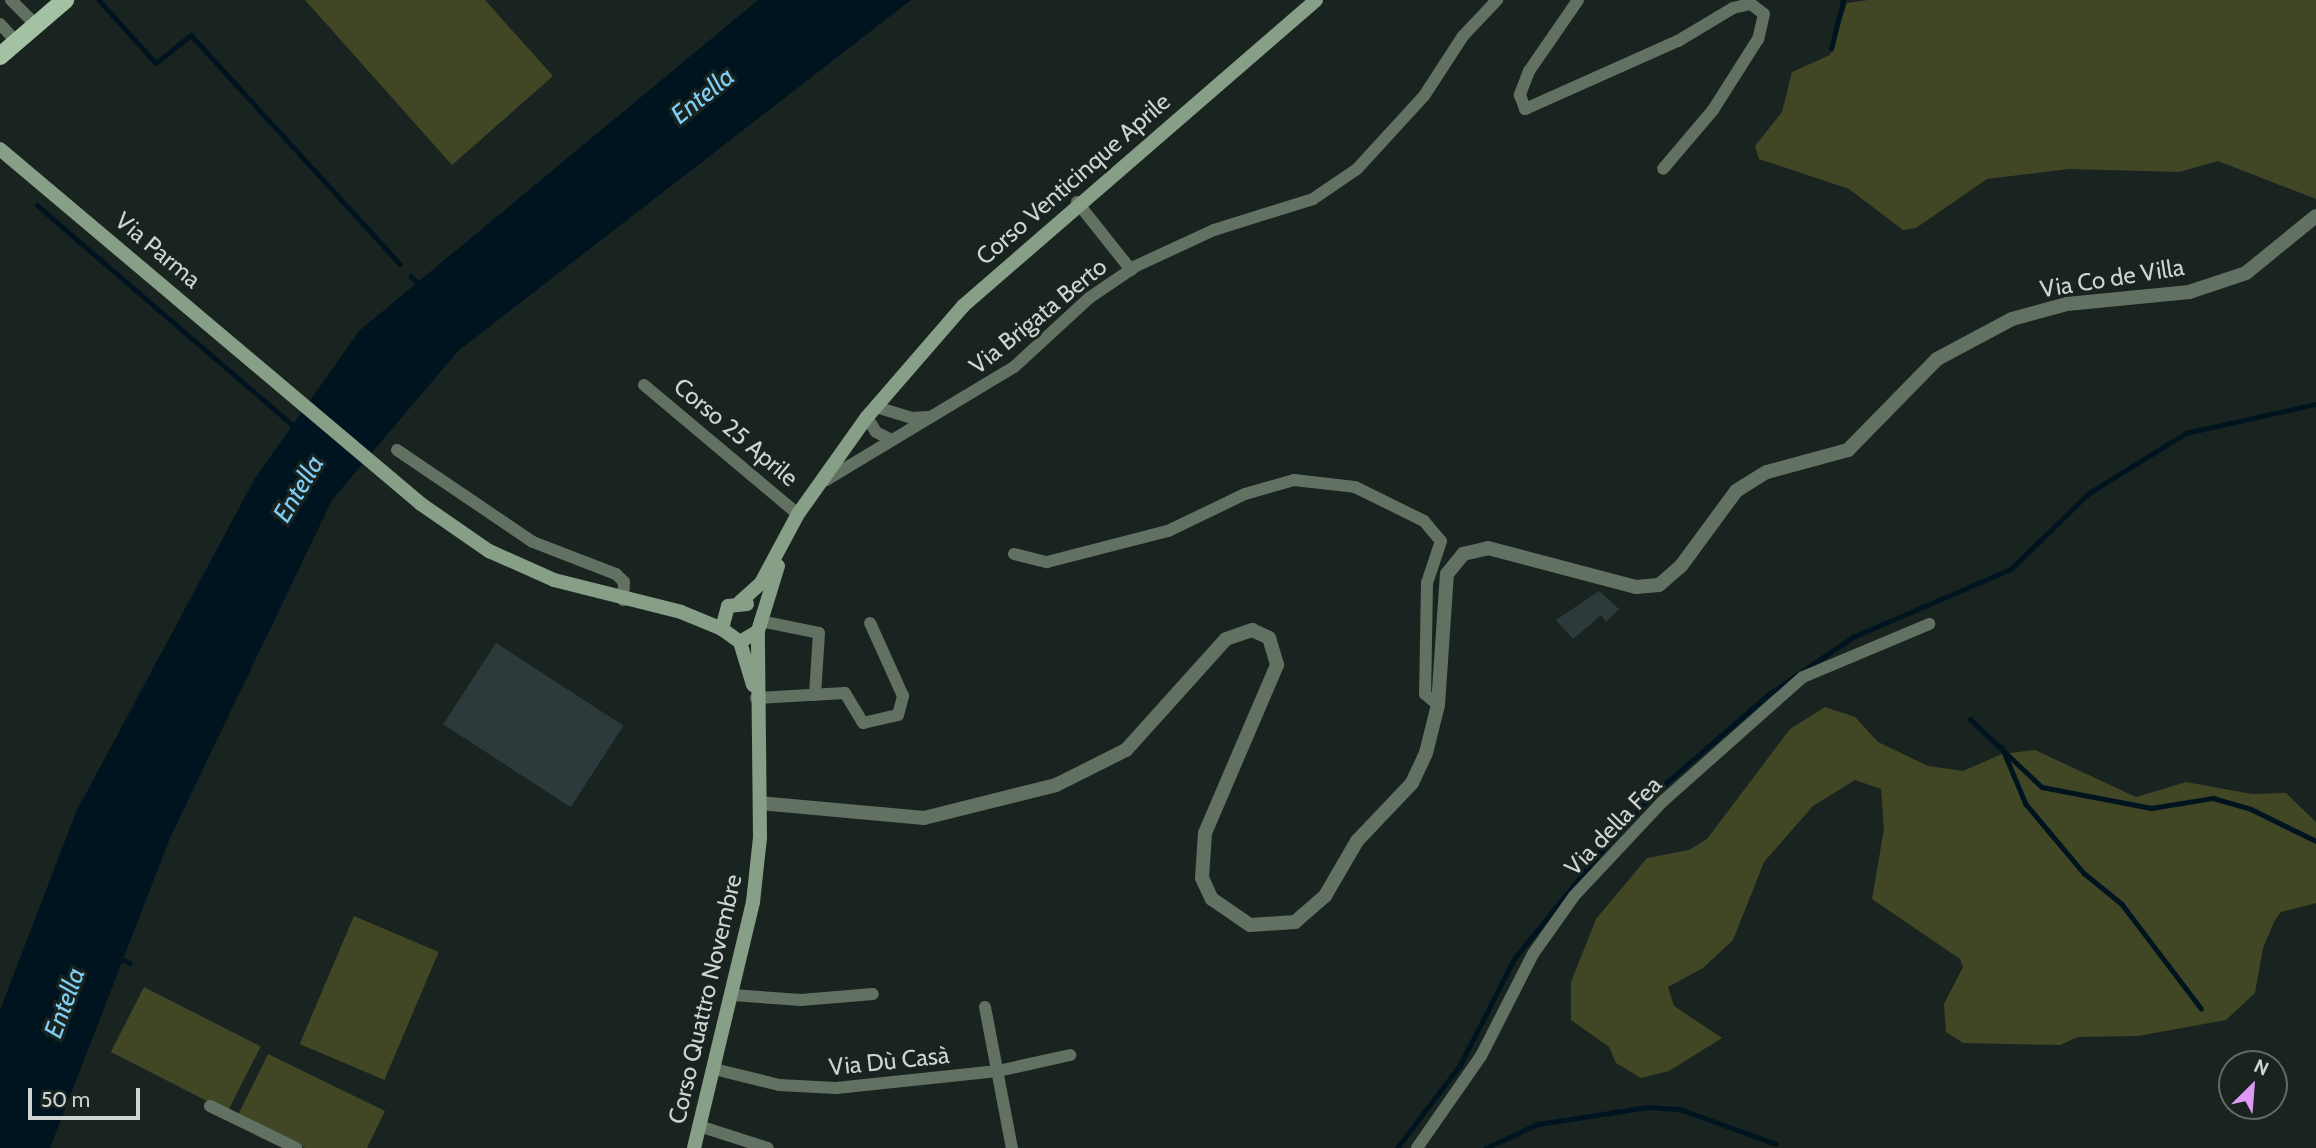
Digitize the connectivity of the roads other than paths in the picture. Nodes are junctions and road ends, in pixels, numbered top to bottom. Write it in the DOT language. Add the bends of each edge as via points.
graph roads {
  1 [pos="10,0"];
  2 [pos="65,0"];
  3 [pos="1316,0"];
  4 [pos="1497,0"];
  5 [pos="1578,0"];
  6 [pos="0,24"];
  7 [pos="36,25"];
  8 [pos="16,41"];
  9 [pos="0,56"];
  10 [pos="0,149"];
  11 [pos="1663,169"];
  12 [pos="1077,202"];
  13 [pos="2316,216"];
  14 [pos="1131,270"];
  15 [pos="643,385"];
  16 [pos="872,412"];
  17 [pos="935,416"];
  18 [pos="890,439"];
  19 [pos="397,450"];
  20 [pos="817,486"];
  21 [pos="799,514"];
  22 [pos="787,539"];
  23 [pos="1014,554"];
  24 [pos="623,600"];
  25 [pos="740,603"];
  26 [pos="724,611"];
  27 [pos="681,612"];
  28 [pos="870,623"];
  29 [pos="1929,624"];
  30 [pos="759,626"];
  31 [pos="722,629"];
  32 [pos="740,642"];
  33 [pos="756,695"];
  34 [pos="815,695"];
  35 [pos="1438,705"];
  36 [pos="760,803"];
  37 [pos="873,994"];
  38 [pos="732,995"];
  39 [pos="985,1007"];
  40 [pos="1070,1055"];
  41 [pos="713,1069"];
  42 [pos="998,1070"];
  43 [pos="210,1106"];
  44 [pos="699,1126"];
  45 [pos="296,1148"];
  46 [pos="694,1148"];
  47 [pos="768,1148"];
  48 [pos="1013,1148"];
  49 [pos="1417,1148"];
  1 -- 7 [label="street"];
  2 -- 7 [label="main road"];
  3 -- 12 [label="main road, Corso Venticinque Aprile"];
  4 -- 14 [label="street, Via Brigata Berto" via="1463,36 1424,96 1357,169 1313,199 1214,230"];
  5 -- 11 [label="street" via="1529,71 1521,95 1525,109 1678,41 1734,8 1751,4 1764,14 1758,39 1713,110"];
  6 -- 8 [label="street"];
  7 -- 8 [label="main road"];
  8 -- 9 [label="main road"];
  10 -- 24 [label="main road, Via Parma" via="421,504 517,565"];
  12 -- 14 [label="street"];
  12 -- 16 [label="main road, Corso Venticinque Aprile" via="963,306"];
  13 -- 35 [label="street, Via Co de Villa" via="2246,273 2189,292 2056,307 2012,319 1937,359 1848,450 1767,472 1735,491 1681,566 1659,585 1636,587 1488,548 1463,554 1453,563 1444,588"];
  14 -- 17 [label="street, Via Brigata Berto" via="1089,298 1014,368"];
  15 -- 21 [label="street, Corso 25 Aprile"];
  16 -- 17 [label="street" via="911,418"];
  16 -- 18 [label="street" via="876,432"];
  16 -- 20 [label="main road, Corso 25 Aprile"];
  17 -- 18 [label="street, Via Brigata Berto"];
  18 -- 20 [label="street, Via Brigata Berto"];
  19 -- 24 [label="street" via="533,542 616,574 624,582"];
  20 -- 21 [label="main road, Corso 25 Aprile"];
  21 -- 22 [label="main road, Corso 25 Aprile"];
  22 -- 25 [label="main road, Corso 25 Aprile" via="761,583"];
  22 -- 30 [label="main road, Corso 25 Aprile"];
  23 -- 35 [label="street" via="1047,562 1168,531 1245,494 1294,480 1355,486 1423,521 1441,541 1427,583 1425,680 1427,701"];
  24 -- 27 [label="main road, Via Parma"];
  25 -- 26 [label="main road"];
  25 -- 30 [label="main road" via="751,606"];
  26 -- 27 [label="main road"];
  26 -- 31 [label="main road"];
  27 -- 31 [label="main road"];
  28 -- 34 [label="street" via="903,696 898,715 869,725 845,693"];
  29 -- 49 [label="street, Via della Fea" via="1803,677 1662,802 1574,896 1532,954 1482,1056"];
  30 -- 32 [label="main road"];
  30 -- 33 [label="main road, Corso 25 Aprile"];
  30 -- 34 [label="street" via="819,633"];
  31 -- 32 [label="main road"];
  32 -- 33 [label="main road"];
  33 -- 34 [label="street"];
  33 -- 36 [label="main road, Corso Quattro Novembre"];
  35 -- 36 [label="street" via="1412,783 1357,842 1314,910 1272,927 1250,925 1221,907 1202,878 1200,855 1277,664 1269,638 1252,629 1226,639 1126,750 1056,785 924,818"];
  36 -- 38 [label="main road, Corso Quattro Novembre" via="753,902"];
  37 -- 38 [label="street" via="801,1000"];
  38 -- 41 [label="main road, Corso Quattro Novembre"];
  39 -- 42 [label="street"];
  40 -- 42 [label="street, Via Dù Casà"];
  41 -- 42 [label="street, Via Dù Casà" via="821,1089"];
  41 -- 44 [label="main road, Corso Quattro Novembre"];
  42 -- 48 [label="street"];
  43 -- 45 [label="street"];
  44 -- 46 [label="main road, Corso Quattro Novembre"];
  44 -- 47 [label="street"];
}
